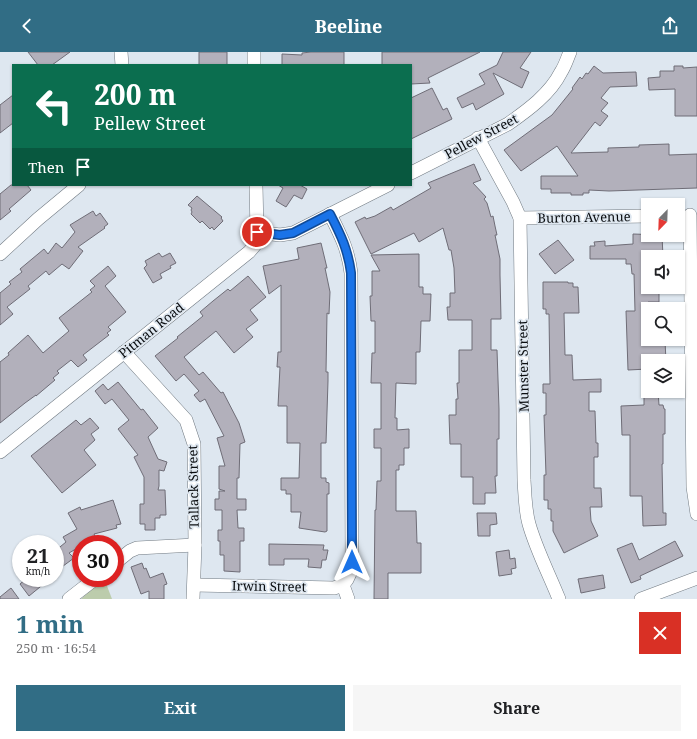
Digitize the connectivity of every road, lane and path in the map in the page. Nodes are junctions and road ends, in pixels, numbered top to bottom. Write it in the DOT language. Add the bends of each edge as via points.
graph roads {
  1 [pos="121,52"];
  2 [pos="254,52"];
  3 [pos="570,52"];
  4 [pos="122,64"];
  5 [pos="254,64"];
  6 [pos="478,138"];
  7 [pos="412,172"];
  8 [pos="78,186"];
  9 [pos="256,186"];
  10 [pos="386,186"];
  11 [pos="330,214"];
  12 [pos="688,215"];
  13 [pos="641,216"];
  14 [pos="520,218"];
  15 [pos="257,232"];
  16 [pos="0,254"];
  17 [pos="124,352"];
  18 [pos="0,452"];
  19 [pos="697,514"];
  20 [pos="195,545"];
  21 [pos="124,556"];
  22 [pos="697,578"];
  23 [pos="194,585"];
  24 [pos="343,585"];
  25 [pos="84,587"];
  26 [pos="69,599"];
  27 [pos="193,599"];
  28 [pos="348,599"];
  29 [pos="559,599"];
  30 [pos="641,599"];
  1 -- 4 [label="street"];
  2 -- 5 [label="street"];
  3 -- 6 [label="street, Pellew Street" via="561,73 533,106 508,124"];
  6 -- 7 [label="street, Pellew Street"];
  6 -- 14 [label="street, Munster Street"];
  8 -- 16 [label="street"];
  9 -- 15 [label="street, Pitman Road"];
  10 -- 11 [label="street"];
  11 -- 15 [label="street" via="293,233 280,235"];
  11 -- 24 [label="street" via="344,240 351,273 352,562 351,573"];
  12 -- 19 [label="street" via="693,487"];
  13 -- 14 [label="street, Burton Avenue"];
  14 -- 29 [label="street, Munster Street" via="526,509 528,522"];
  15 -- 17 [label="street, Pitman Road" via="255,245 249,252"];
  17 -- 18 [label="street, Pitman Road"];
  17 -- 20 [label="street, Tallack Street" via="186,420 194,444"];
  20 -- 21 [label="street" via="137,548"];
  20 -- 23 [label="street, Tallack Street"];
  22 -- 30 [label="street"];
  23 -- 24 [label="street, Irwin Street" via="334,588"];
  23 -- 27 [label="street, Tallack Street"];
  24 -- 28 [label="street"];
  25 -- 26 [label="street"];
}
